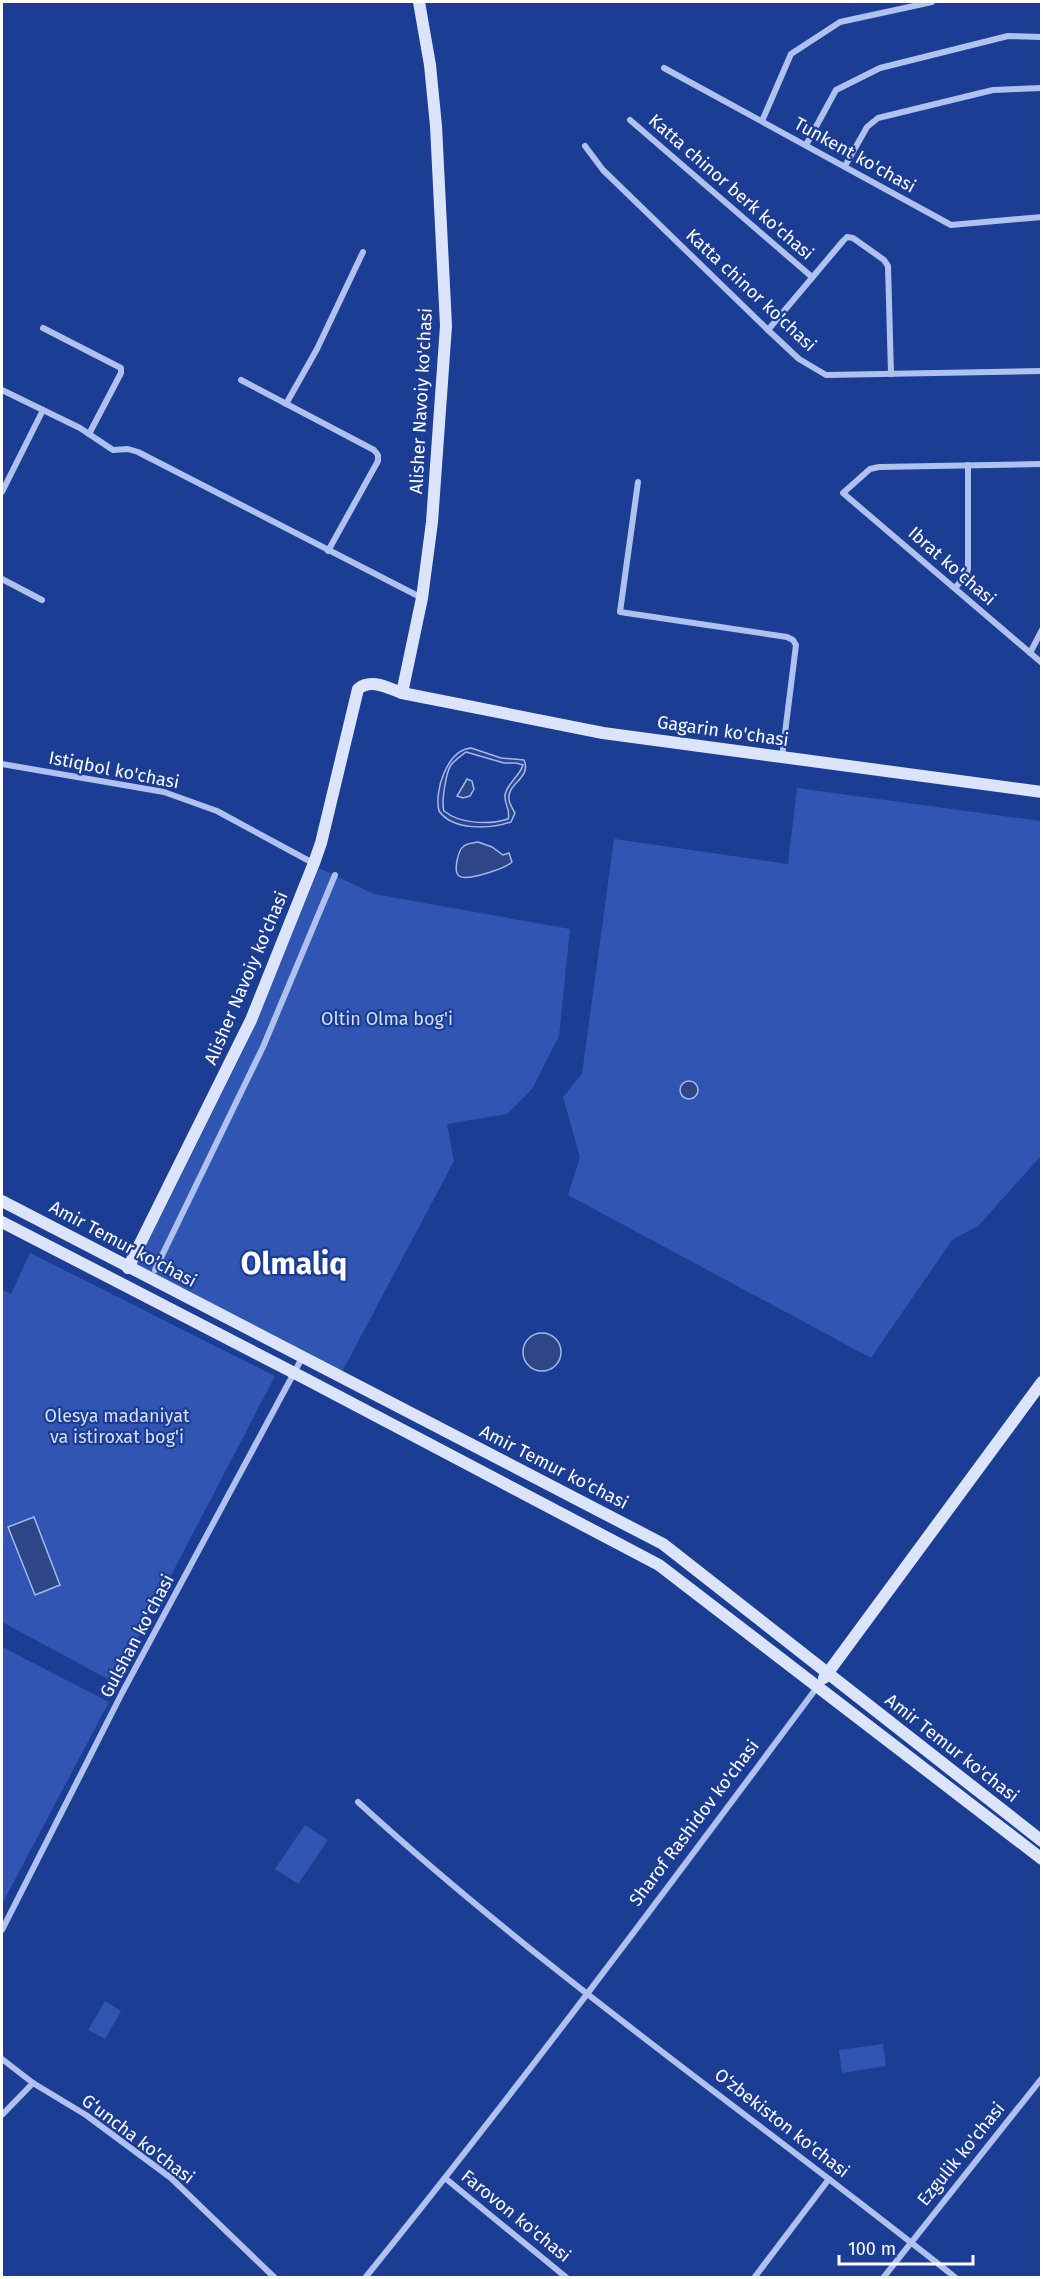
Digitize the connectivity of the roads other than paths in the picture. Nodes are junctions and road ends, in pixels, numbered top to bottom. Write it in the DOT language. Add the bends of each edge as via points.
graph roads {
  1 [pos="419,2"];
  2 [pos="932,2"];
  3 [pos="1041,37"];
  4 [pos="664,68"];
  5 [pos="1041,88"];
  6 [pos="630,120"];
  7 [pos="762,121"];
  8 [pos="806,145"];
  9 [pos="585,146"];
  10 [pos="845,166"];
  11 [pos="1041,218"];
  12 [pos="363,252"];
  13 [pos="812,277"];
  14 [pos="43,328"];
  15 [pos="768,330"];
  16 [pos="1041,371"];
  17 [pos="891,374"];
  18 [pos="241,380"];
  19 [pos="2,390"];
  20 [pos="286,404"];
  21 [pos="43,410"];
  22 [pos="88,434"];
  23 [pos="1041,464"];
  24 [pos="968,465"];
  25 [pos="638,482"];
  26 [pos="2,492"];
  27 [pos="328,551"];
  28 [pos="2,579"];
  29 [pos="955,588"];
  30 [pos="422,598"];
  31 [pos="42,600"];
  32 [pos="1041,630"];
  33 [pos="1030,653"];
  34 [pos="1041,663"];
  35 [pos="358,689"];
  36 [pos="402,693"];
  37 [pos="782,757"];
  38 [pos="2,764"];
  39 [pos="1041,792"];
  40 [pos="314,863"];
  41 [pos="335,875"];
  42 [pos="2,1201"];
  43 [pos="2,1222"];
  44 [pos="46,1224"];
  45 [pos="37,1241"];
  46 [pos="128,1268"];
  47 [pos="155,1270"];
  48 [pos="302,1358"];
  49 [pos="294,1373"];
  50 [pos="1041,1383"];
  51 [pos="827,1673"];
  52 [pos="818,1686"];
  53 [pos="358,1802"];
  54 [pos="1041,1841"];
  55 [pos="1041,1859"];
  56 [pos="2,1930"];
  57 [pos="589,1994"];
  58 [pos="2,2060"];
  59 [pos="1041,2078"];
  60 [pos="33,2084"];
  61 [pos="2,2115"];
  62 [pos="445,2178"];
  63 [pos="830,2179"];
  64 [pos="911,2242"];
  65 [pos="275,2277"];
  66 [pos="364,2277"];
  67 [pos="567,2277"];
  68 [pos="754,2277"];
  69 [pos="883,2277"];
  70 [pos="956,2277"];
  1 -- 30 [label="main road, Alisher Navoiy ko'chasi" via="434,106 446,326 432,522"];
  2 -- 7 [label="street" via="840,22 791,54"];
  3 -- 8 [label="street" via="1008,36 880,68 836,90"];
  4 -- 7 [label="street, Tunkent ko'chasi"];
  5 -- 10 [label="street" via="993,90 878,118 867,127"];
  6 -- 13 [label="street, Katta chinor berk ko'chasi"];
  7 -- 8 [label="street, Tunkent ko'chasi"];
  8 -- 10 [label="street, Tunkent ko'chasi"];
  9 -- 15 [label="street, Katta chinor ko'chasi" via="603,170"];
  10 -- 11 [label="street, Tunkent ko'chasi" via="951,225"];
  12 -- 20 [label="street"];
  13 -- 15 [label="street, Katta chinor berk ko'chasi"];
  13 -- 17 [label="street, Katta chinor berk ko'chasi" via="847,237 884,260 888,266"];
  14 -- 22 [label="street" via="121,369"];
  15 -- 17 [label="street, Katta chinor ko'chasi" via="800,359 826,375"];
  16 -- 17 [label="street, Katta chinor ko'chasi"];
  18 -- 20 [label="street"];
  19 -- 21 [label="street"];
  20 -- 27 [label="street" via="378,455"];
  21 -- 22 [label="street"];
  21 -- 26 [label="street"];
  22 -- 27 [label="street" via="113,450 138,452"];
  23 -- 24 [label="street"];
  24 -- 29 [label="street" via="968,574"];
  24 -- 29 [label="street, Ibrat ko'chasi" via="879,467 843,493"];
  25 -- 37 [label="street" via="620,612 793,640 796,645"];
  27 -- 30 [label="street"];
  28 -- 31 [label="street"];
  29 -- 33 [label="street, Ibrat ko'chasi"];
  30 -- 36 [label="main road, Alisher Navoiy ko'chasi"];
  32 -- 33 [label="street"];
  33 -- 34 [label="street, Ibrat ko'chasi"];
  35 -- 36 [label="main road, Gagarin ko'chasi" via="370,682"];
  35 -- 40 [label="main road, Alisher Navoiy ko'chasi"];
  36 -- 37 [label="main road, Gagarin ko'chasi" via="603,733"];
  37 -- 39 [label="main road, Gagarin ko'chasi"];
  38 -- 40 [label="street, Istiqbol ko'chasi" via="164,792 217,811"];
  40 -- 46 [label="main road, Alisher Navoiy ko'chasi" via="251,1020"];
  41 -- 47 [label="street" via="262,1047"];
  42 -- 44 [label="main road, Amir Temur ko'chasi"];
  43 -- 45 [label="main road, Amir Temur ko'chasi"];
  44 -- 45 [label="main road"];
  44 -- 46 [label="main road, Amir Temur ko'chasi"];
  45 -- 49 [label="main road, Amir Temur ko'chasi"];
  46 -- 48 [label="main road, Amir Temur ko'chasi"];
  48 -- 49 [label="street, Gulshan ko'chasi"];
  48 -- 51 [label="main road, Amir Temur ko'chasi" via="663,1544"];
  49 -- 52 [label="main road, Amir Temur ko'chasi" via="659,1565"];
  49 -- 56 [label="street, Gulshan ko'chasi" via="122,1693"];
  50 -- 51 [label="main road, Sharof Rashidov ko'chasi"];
  51 -- 52 [label="main road, Sharof Rashidov ko'chasi"];
  51 -- 54 [label="main road, Amir Temur ko'chasi"];
  52 -- 55 [label="main road, Amir Temur ko'chasi"];
  52 -- 57 [label="street, Sharof Rashidov ko'chasi"];
  53 -- 57 [label="street, O‘zbekiston ko'chasi" via="422,1860"];
  57 -- 62 [label="street, Sharof Rashidov ko'chasi"];
  57 -- 63 [label="street, O‘zbekiston ko'chasi"];
  58 -- 60 [label="street, G‘uncha ko'chasi"];
  59 -- 64 [label="street, Ezgulik ko'chasi"];
  60 -- 61 [label="street"];
  60 -- 65 [label="street, G‘uncha ko'chasi" via="86,2115 171,2178"];
  62 -- 66 [label="street, Sharof Rashidov ko'chasi"];
  62 -- 67 [label="street, Farovon ko'chasi"];
  63 -- 64 [label="street, O‘zbekiston ko'chasi"];
  63 -- 68 [label="street"];
  64 -- 69 [label="street, Ezgulik ko'chasi"];
  64 -- 70 [label="street, O‘zbekiston ko'chasi"];
}
